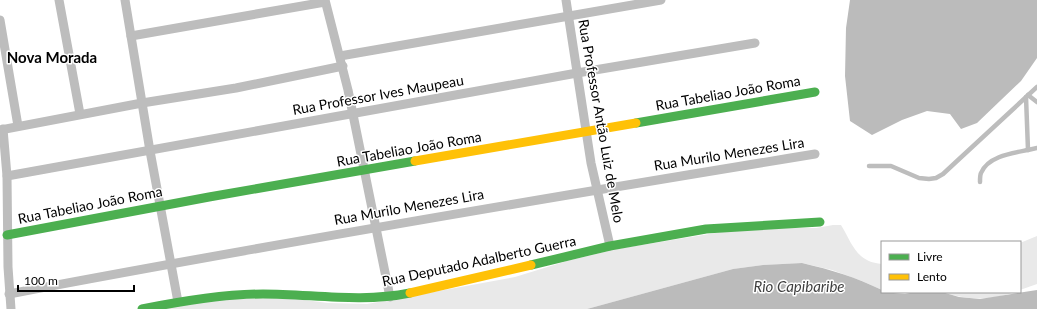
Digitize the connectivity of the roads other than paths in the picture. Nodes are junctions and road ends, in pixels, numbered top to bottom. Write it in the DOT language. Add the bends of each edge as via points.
graph roads {
  1 [pos="59,0"];
  2 [pos="124,0"];
  3 [pos="566,0"];
  4 [pos="661,0"];
  5 [pos="325,1"];
  6 [pos="568,16"];
  7 [pos="0,20"];
  8 [pos="131,36"];
  9 [pos="755,43"];
  10 [pos="340,56"];
  11 [pos="343,66"];
  12 [pos="577,73"];
  13 [pos="1037,87"];
  14 [pos="816,92"];
  15 [pos="1027,96"];
  16 [pos="1037,102"];
  17 [pos="142,103"];
  18 [pos="80,114"];
  19 [pos="353,114"];
  20 [pos="18,126"];
  21 [pos="2,129"];
  22 [pos="587,133"];
  23 [pos="1037,148"];
  24 [pos="1028,150"];
  25 [pos="150,151"];
  26 [pos="815,154"];
  27 [pos="869,166"];
  28 [pos="364,170"];
  29 [pos="7,176"];
  30 [pos="980,182"];
  31 [pos="597,189"];
  32 [pos="161,205"];
  33 [pos="820,222"];
  34 [pos="376,227"];
  35 [pos="7,235"];
  36 [pos="610,246"];
  37 [pos="172,263"];
  38 [pos="9,294"];
  39 [pos="390,297"];
  40 [pos="178,302"];
  41 [pos="11,309"];
  42 [pos="142,309"];
  1 -- 18 [label="street"];
  2 -- 8 [label="street"];
  3 -- 6 [label="street, Rua Professor Antão Luiz de Melo"];
  4 -- 6 [label="street"];
  5 -- 8 [label="street"];
  5 -- 10 [label="street"];
  6 -- 10 [label="street"];
  6 -- 12 [label="street, Rua Professor Antão Luiz de Melo"];
  7 -- 20 [label="street"];
  8 -- 17 [label="street"];
  9 -- 12 [label="street, Rua Professor Ives Maupeau"];
  10 -- 11 [label="street"];
  11 -- 17 [label="street" via="236,88"];
  11 -- 19 [label="street"];
  12 -- 19 [label="street, Rua Professor Ives Maupeau"];
  12 -- 22 [label="street, Rua Professor Antão Luiz de Melo"];
  13 -- 15 [label="lane"];
  14 -- 22 [label="street, Rua Tabeliao João Roma"];
  15 -- 16 [label="lane"];
  15 -- 24 [label="lane"];
  15 -- 27 [label="lane" via="936,178 920,178 891,166"];
  17 -- 18 [label="street"];
  17 -- 25 [label="street"];
  18 -- 20 [label="street"];
  19 -- 25 [label="street, Rua Professor Ives Maupeau"];
  19 -- 28 [label="street"];
  20 -- 21 [label="street"];
  21 -- 29 [label="street"];
  22 -- 28 [label="street, Rua Tabeliao João Roma"];
  22 -- 31 [label="street, Rua Professor Antão Luiz de Melo"];
  23 -- 24 [label="lane"];
  24 -- 30 [label="lane" via="997,158 981,173"];
  25 -- 29 [label="street, Rua Professor Ives Maupeau"];
  25 -- 32 [label="street"];
  26 -- 31 [label="street, Rua Murilo Menezes Lira"];
  28 -- 32 [label="street, Rua Tabeliao João Roma"];
  28 -- 34 [label="street"];
  29 -- 35 [label="street"];
  31 -- 34 [label="street, Rua Murilo Menezes Lira"];
  31 -- 36 [label="street, Rua Professor Antão Luiz de Melo"];
  32 -- 35 [label="street, Rua Tabeliao João Roma"];
  32 -- 37 [label="street"];
  33 -- 36 [label="street, Rua Deputado Adalberto Guerra" via="726,227"];
  34 -- 37 [label="street, Rua Murilo Menezes Lira"];
  34 -- 39 [label="street"];
  35 -- 38 [label="street"];
  36 -- 39 [label="street, Rua Deputado Adalberto Guerra"];
  37 -- 38 [label="street, Rua Murilo Menezes Lira"];
  37 -- 40 [label="street"];
  38 -- 41 [label="street"];
  39 -- 40 [label="street, Rua Deputado Adalberto Guerra" via="263,294 208,297"];
  40 -- 42 [label="street, Rua Deputado Adalberto Guerra"];
}
